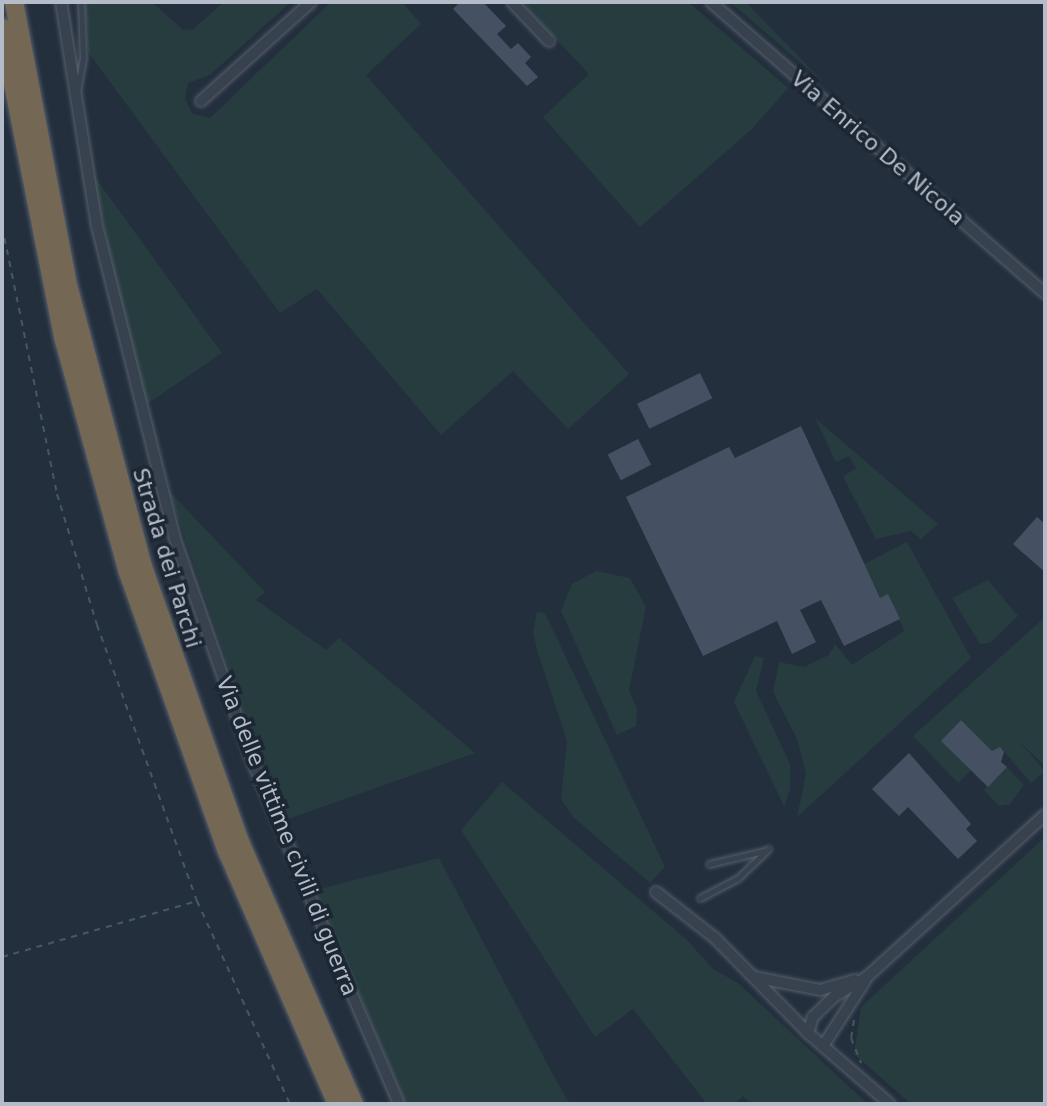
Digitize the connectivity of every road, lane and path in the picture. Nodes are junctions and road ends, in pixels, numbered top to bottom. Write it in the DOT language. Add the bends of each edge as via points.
graph roads {
  1 [pos="14,2"];
  2 [pos="61,2"];
  3 [pos="81,2"];
  4 [pos="311,2"];
  5 [pos="512,2"];
  6 [pos="711,2"];
  7 [pos="2,28"];
  8 [pos="549,41"];
  9 [pos="73,98"];
  10 [pos="201,101"];
  11 [pos="2,226"];
  12 [pos="1045,293"];
  13 [pos="1045,815"];
  14 [pos="709,864"];
  15 [pos="656,892"];
  16 [pos="700,898"];
  17 [pos="197,901"];
  18 [pos="2,957"];
  19 [pos="868,976"];
  20 [pos="753,977"];
  21 [pos="856,1007"];
  22 [pos="808,1033"];
  23 [pos="823,1046"];
  24 [pos="865,1068"];
  25 [pos="290,1104"];
  26 [pos="337,1104"];
  27 [pos="354,1104"];
  28 [pos="399,1104"];
  29 [pos="890,1104"];
  1 -- 27 [label="highway, Strada dei Parchi" via="71,302 143,567 240,842"];
  2 -- 9 [label="street, Via delle vittime civili di guerra"];
  3 -- 9 [label="lane" via="81,85"];
  4 -- 10 [label="street"];
  5 -- 8 [label="street"];
  6 -- 12 [label="street, Via Enrico De Nicola"];
  7 -- 26 [label="highway, Strada dei Parchi" via="57,312 128,572 227,851"];
  9 -- 28 [label="street, Via delle vittime civili di guerra" via="117,313 175,539 253,763"];
  11 -- 17 [label="path" via="57,494 97,625"];
  13 -- 19 [label="street"];
  14 -- 16 [label="lane" via="768,849 738,878"];
  15 -- 20 [label="street" via="694,919"];
  17 -- 18 [label="path"];
  17 -- 25 [label="path"];
  19 -- 20 [label="street" via="820,990"];
  19 -- 22 [label="street" via="835,996 813,1017"];
  19 -- 23 [label="street"];
  20 -- 22 [label="street"];
  21 -- 24 [label="path" via="851,1038 855,1057"];
  22 -- 23 [label="street"];
  23 -- 29 [label="street"];
}
